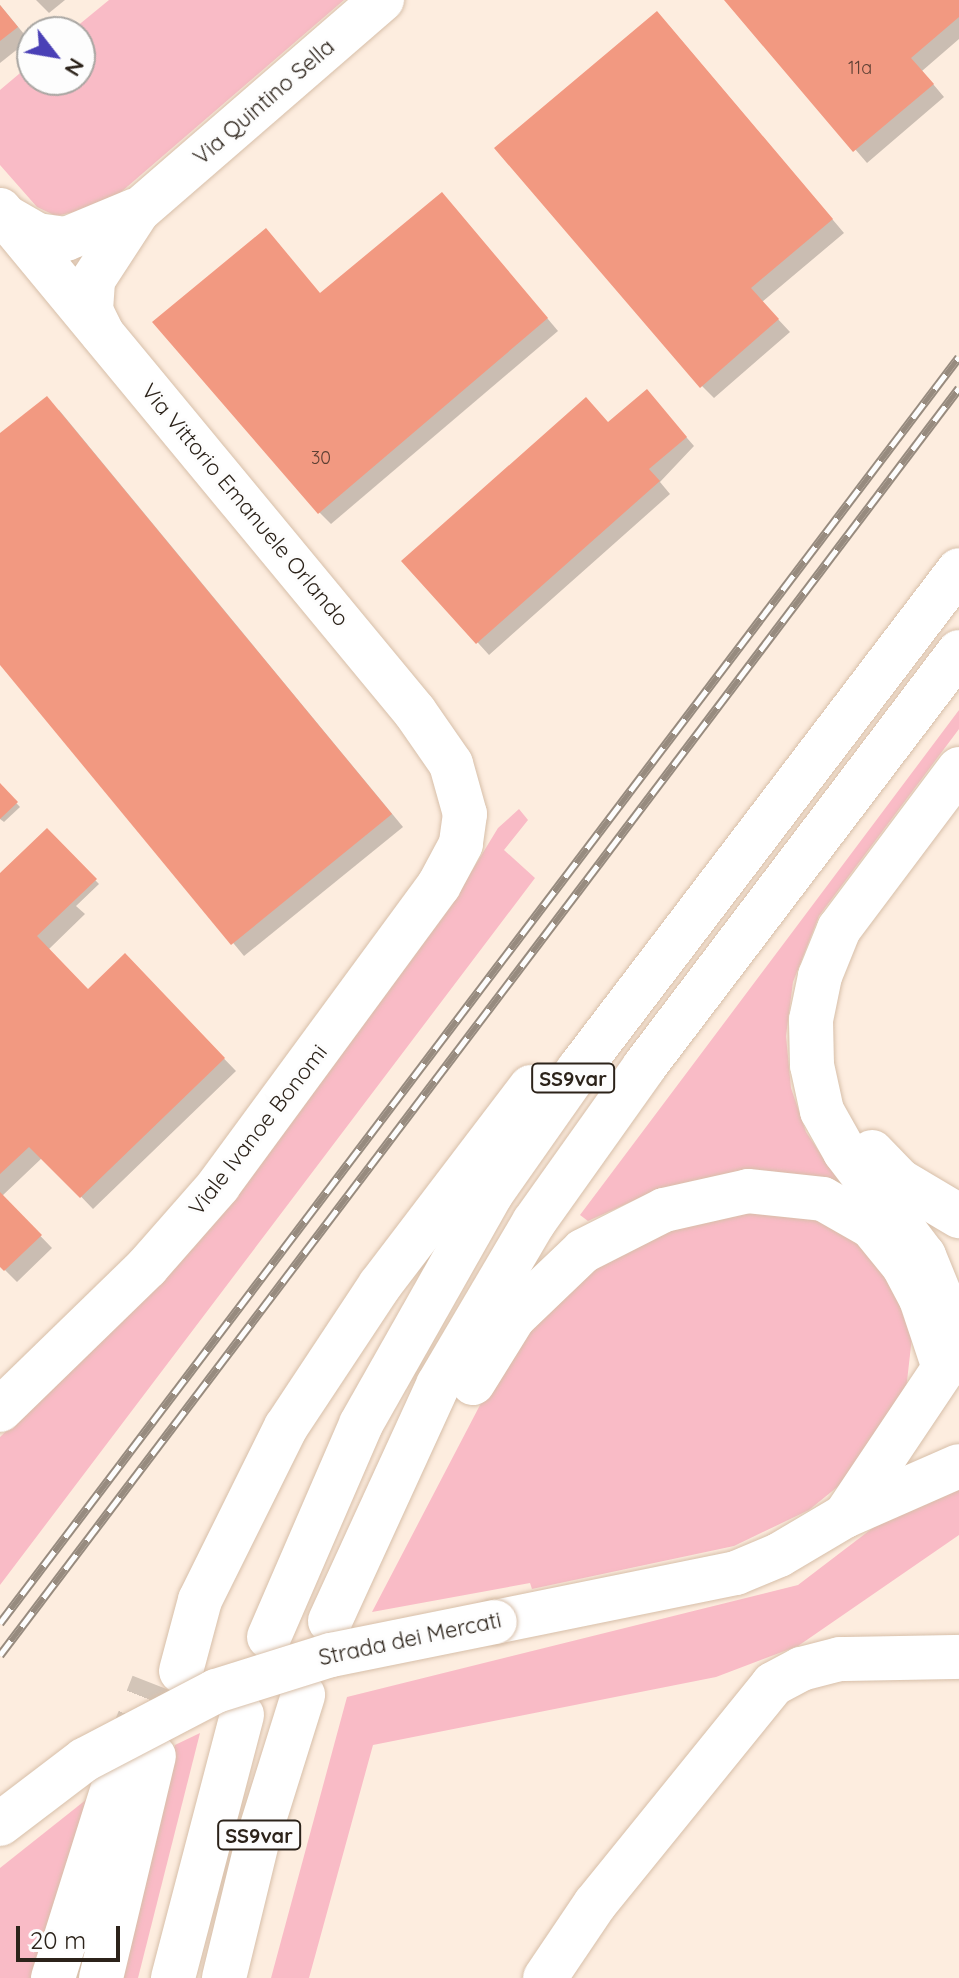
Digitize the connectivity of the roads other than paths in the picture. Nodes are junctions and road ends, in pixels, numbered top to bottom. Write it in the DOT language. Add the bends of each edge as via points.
graph roads {
  1 [pos="382,0"];
  2 [pos="145,204"];
  3 [pos="0,210"];
  4 [pos="104,336"];
  5 [pos="959,570"];
  6 [pos="959,652"];
  7 [pos="959,769"];
  8 [pos="959,803"];
  9 [pos="465,814"];
  10 [pos="752,842"];
  11 [pos="959,1216"];
  12 [pos="959,1293"];
  13 [pos="948,1369"];
  14 [pos="0,1410"];
  15 [pos="959,1466"];
  16 [pos="845,1516"];
  17 [pos="269,1637"];
  18 [pos="959,1657"];
  19 [pos="167,1677"];
  20 [pos="303,1695"];
  21 [pos="242,1715"];
  22 [pos="154,1756"];
  23 [pos="116,1778"];
  24 [pos="0,1824"];
  25 [pos="53,1978"];
  26 [pos="101,1978"];
  27 [pos="173,1978"];
  28 [pos="224,1978"];
  29 [pos="545,1978"];
  1 -- 2 [label="main road, Via Quintino Sella"];
  2 -- 3 [label="main road, Via Quintino Sella" via="85,235 66,239 29,231"];
  2 -- 4 [label="main road, Via Quintino Sella" via="93,280 91,310"];
  3 -- 4 [label="main road, Via Vittorio Emanuele Orlando"];
  4 -- 9 [label="main road, Via Vittorio Emanuele Orlando" via="415,712 451,764"];
  5 -- 10 [label="main road, SS9var"];
  6 -- 13 [label="main road, SS9var" via="644,1067 534,1222 438,1385 330,1621 368,1568 514,1317 583,1251 642,1218 748,1191 809,1195 848,1209 872,1227 903,1265"];
  7 -- 13 [label="main road" via="839,929 820,976 811,1020 812,1065 822,1111 845,1152 924,1256 942,1300"];
  8 -- 11 [label="main road" via="854,946 839,984 833,1027 836,1074 860,1135 900,1181"];
  9 -- 14 [label="main road, Viale Ivanoe Bonomi" via="461,844 444,877 242,1156 147,1267"];
  10 -- 17 [label="main road, SS9var" via="572,1079 471,1225 361,1424"];
  10 -- 19 [label="main road" via="587,1016 380,1285 286,1427"];
  12 -- 13 [label="main road, Strada dei Mercati"];
  13 -- 16 [label="main road, Strada dei Mercati"];
  15 -- 16 [label="main road, Strada dei Mercati"];
  16 -- 24 [label="main road, Strada dei Mercati, bridge" via="736,1573 303,1662 216,1691 84,1760"];
  18 -- 29 [label="main road" via="840,1659 801,1669 773,1684 595,1904"];
  20 -- 28 [label="main road, SS9var" via="248,1876"];
  21 -- 27 [label="main road, SS9var"];
  22 -- 26 [label="main road"];
  23 -- 25 [label="main road"];
}
